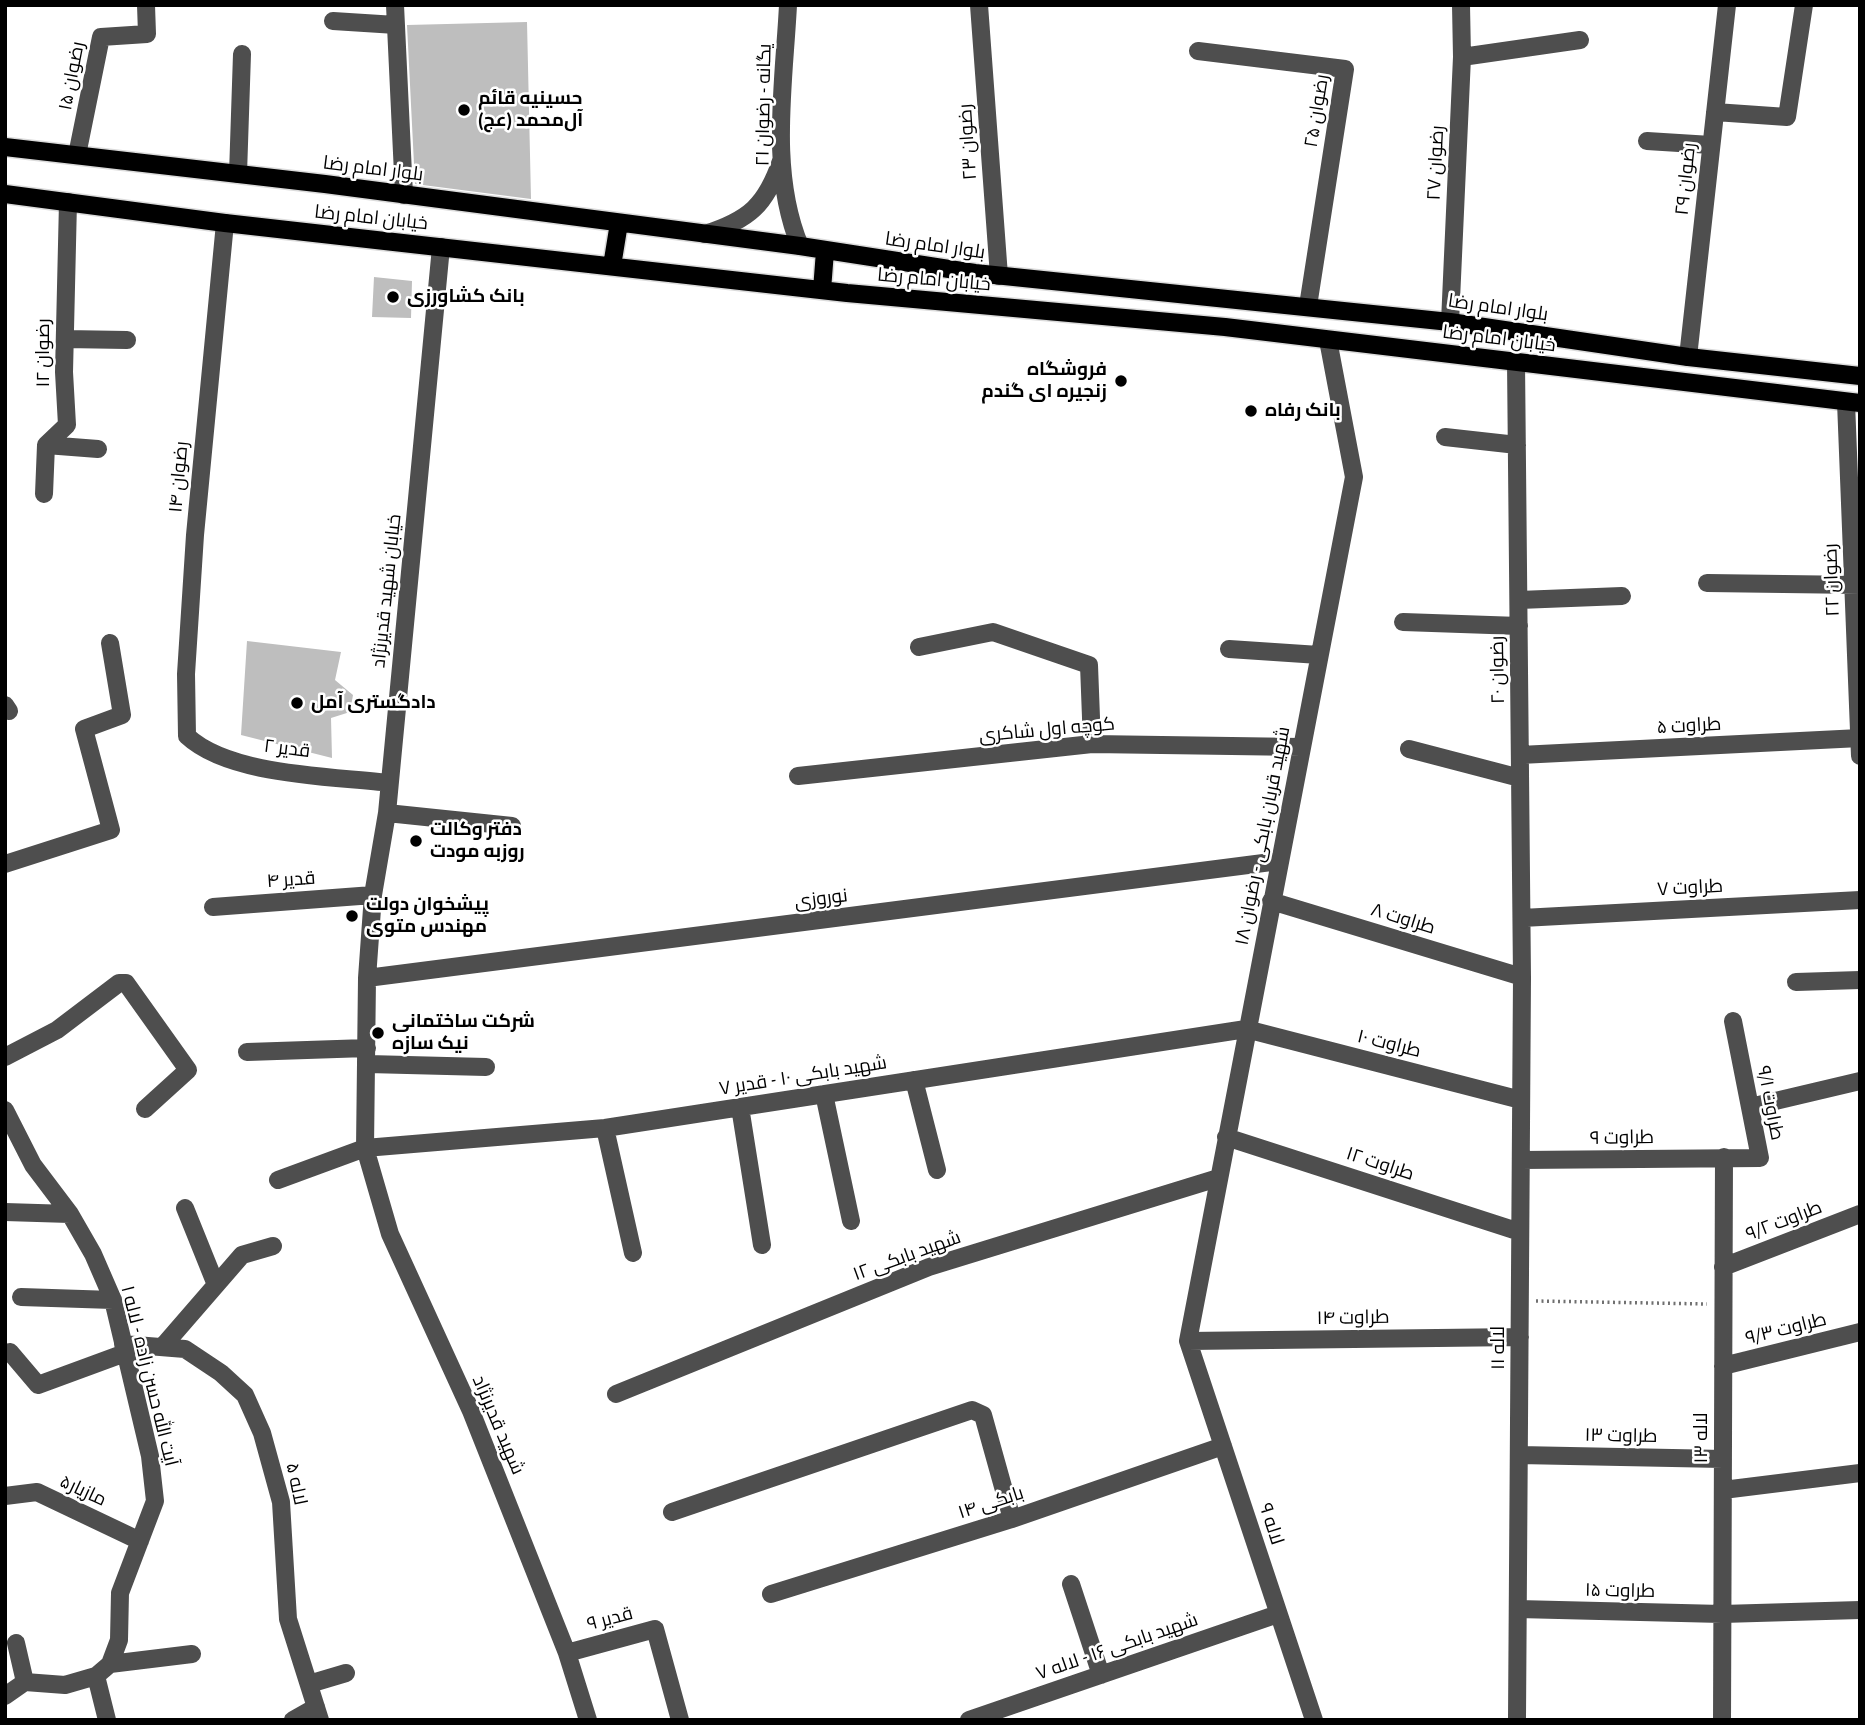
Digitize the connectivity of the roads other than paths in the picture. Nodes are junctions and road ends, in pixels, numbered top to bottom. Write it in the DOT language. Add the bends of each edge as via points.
graph roads {
  1 [pos="146,5"];
  2 [pos="395,5"];
  3 [pos="788,5"];
  4 [pos="979,5"];
  5 [pos="1461,5"];
  6 [pos="1727,5"];
  7 [pos="1804,5"];
  8 [pos="333,21"];
  9 [pos="396,25"];
  10 [pos="1580,40"];
  11 [pos="1198,51"];
  12 [pos="242,54"];
  13 [pos="1462,57"];
  14 [pos="1715,112"];
  15 [pos="1647,141"];
  16 [pos="1711,145"];
  17 [pos="5,147"];
  18 [pos="77,155"];
  19 [pos="780,161"];
  20 [pos="238,174"];
  21 [pos="5,194"];
  22 [pos="404,195"];
  23 [pos="68,202"];
  24 [pos="225,223"];
  25 [pos="619,223"];
  26 [pos="703,234"];
  27 [pos="800,246"];
  28 [pos="441,247"];
  29 [pos="825,251"];
  30 [pos="612,266"];
  31 [pos="999,276"];
  32 [pos="822,290"];
  33 [pos="1308,306"];
  34 [pos="1450,322"];
  35 [pos="65,339"];
  36 [pos="127,340"];
  37 [pos="1328,340"];
  38 [pos="1688,356"];
  39 [pos="1516,362"];
  40 [pos="1860,376"];
  41 [pos="1853,402"];
  42 [pos="1445,437"];
  43 [pos="46,445"];
  44 [pos="1517,445"];
  45 [pos="98,449"];
  46 [pos="44,494"];
  47 [pos="1707,583"];
  48 [pos="1856,585"];
  49 [pos="1622,596"];
  50 [pos="1519,600"];
  51 [pos="1403,622"];
  52 [pos="1519,626"];
  53 [pos="110,643"];
  54 [pos="919,647"];
  55 [pos="1229,649"];
  56 [pos="1319,655"];
  57 [pos="187,736"];
  58 [pos="1859,738"];
  59 [pos="1092,744"];
  60 [pos="1301,747"];
  61 [pos="1409,749"];
  62 [pos="1520,755"];
  63 [pos="1860,756"];
  64 [pos="798,776"];
  65 [pos="1520,778"];
  66 [pos="389,783"];
  67 [pos="387,813"];
  68 [pos="512,826"];
  69 [pos="1279,861"];
  70 [pos="5,864"];
  71 [pos="373,895"];
  72 [pos="1860,900"];
  73 [pos="1271,901"];
  74 [pos="213,907"];
  75 [pos="1522,918"];
  76 [pos="1522,977"];
  77 [pos="367,978"];
  78 [pos="1860,980"];
  79 [pos="1796,982"];
  80 [pos="1733,1021"];
  81 [pos="1246,1029"];
  82 [pos="247,1052"];
  83 [pos="368,1056"];
  84 [pos="5,1057"];
  85 [pos="486,1067"];
  86 [pos="914,1080"];
  87 [pos="1860,1081"];
  88 [pos="824,1094"];
  89 [pos="1521,1100"];
  90 [pos="740,1107"];
  91 [pos="1750,1107"];
  92 [pos="145,1109"];
  93 [pos="5,1110"];
  94 [pos="605,1128"];
  95 [pos="1226,1136"];
  96 [pos="365,1148"];
  97 [pos="1724,1157"];
  98 [pos="1521,1160"];
  99 [pos="937,1170"];
  100 [pos="1218,1178"];
  101 [pos="278,1180"];
  102 [pos="185,1208"];
  103 [pos="5,1212"];
  104 [pos="70,1214"];
  105 [pos="1860,1214"];
  106 [pos="851,1221"];
  107 [pos="1520,1232"];
  108 [pos="762,1245"];
  109 [pos="273,1246"];
  110 [pos="634,1253"];
  111 [pos="1723,1267"];
  112 [pos="216,1285"];
  113 [pos="22,1297"];
  114 [pos="113,1300"];
  115 [pos="1860,1332"];
  116 [pos="1520,1337"];
  117 [pos="1188,1341"];
  118 [pos="164,1345"];
  119 [pos="124,1348"];
  120 [pos="10,1352"];
  121 [pos="1723,1366"];
  122 [pos="616,1394"];
  123 [pos="1223,1446"];
  124 [pos="1519,1455"];
  125 [pos="1723,1459"];
  126 [pos="1860,1473"];
  127 [pos="1723,1490"];
  128 [pos="5,1496"];
  129 [pos="672,1511"];
  130 [pos="1012,1519"];
  131 [pos="140,1541"];
  132 [pos="1072,1584"];
  133 [pos="771,1594"];
  134 [pos="1518,1609"];
  135 [pos="1860,1610"];
  136 [pos="1278,1614"];
  137 [pos="1722,1614"];
  138 [pos="16,1643"];
  139 [pos="567,1653"];
  140 [pos="192,1654"];
  141 [pos="110,1664"];
  142 [pos="346,1673"];
  143 [pos="1101,1675"];
  144 [pos="96,1676"];
  145 [pos="25,1682"];
  146 [pos="309,1684"];
  147 [pos="5,1696"];
  148 [pos="318,1713"];
  149 [pos="107,1720"];
  150 [pos="293,1720"];
  151 [pos="587,1720"];
  152 [pos="680,1720"];
  153 [pos="969,1720"];
  154 [pos="1314,1720"];
  155 [pos="1517,1720"];
  156 [pos="1722,1720"];
  1 -- 18 [label="street, رضوان ۱۵" via="147,34 101,37"];
  2 -- 9 [label="street"];
  3 -- 19 [label="street, یگانه - رضوان ۲۱"];
  4 -- 31 [label="street, رضوان ۲۳"];
  5 -- 13 [label="street, رضوان ۲۷"];
  6 -- 14 [label="street, رضوان ۲۹"];
  7 -- 14 [label="street" via="1787,117"];
  8 -- 9 [label="street"];
  9 -- 22 [label="street"];
  10 -- 13 [label="street"];
  11 -- 33 [label="street, رضوان ۲۵" via="1345,69"];
  12 -- 20 [label="street"];
  13 -- 34 [label="street, رضوان ۲۷"];
  14 -- 16 [label="street, رضوان ۲۹"];
  15 -- 16 [label="street"];
  16 -- 38 [label="street, رضوان ۲۹"];
  17 -- 18 [label="main road, بلوار امام رضا"];
  18 -- 20 [label="main road, بلوار امام رضا"];
  19 -- 26 [label="street" via="770,192 760,205 728,226"];
  19 -- 27 [label="street, یگانه - رضوان ۲۱" via="790,223"];
  20 -- 22 [label="main road, بلوار امام رضا"];
  21 -- 23 [label="main road, خیابان امام رضا"];
  22 -- 25 [label="main road, بلوار امام رضا"];
  23 -- 24 [label="main road, خیابان امام رضا"];
  23 -- 35 [label="street, رضوان ۱۲"];
  24 -- 28 [label="main road, خیابان امام رضا"];
  24 -- 57 [label="street, رضوان ۱۴" via="195,535"];
  25 -- 26 [label="main road, بلوار امام رضا"];
  25 -- 30 [label="main road"];
  26 -- 27 [label="main road, بلوار امام رضا"];
  27 -- 29 [label="main road, بلوار امام رضا"];
  28 -- 30 [label="main road, خیابان امام رضا"];
  28 -- 66 [label="street, خيابان شهيد قديرنژاد"];
  29 -- 31 [label="main road, بلوار امام رضا"];
  29 -- 32 [label="main road"];
  30 -- 32 [label="main road, خیابان امام رضا"];
  31 -- 33 [label="main road, بلوار امام رضا"];
  32 -- 37 [label="main road, خیابان امام رضا"];
  33 -- 34 [label="main road, بلوار امام رضا"];
  34 -- 38 [label="main road, بلوار امام رضا"];
  35 -- 36 [label="street"];
  35 -- 43 [label="street, رضوان ۱۲" via="67,425"];
  37 -- 39 [label="main road, خیابان امام رضا"];
  37 -- 56 [label="street, شهید قربان بابکی - رضوان ۱۸" via="1354,477"];
  38 -- 40 [label="main road, بلوار امام رضا"];
  39 -- 41 [label="main road, خیابان امام رضا"];
  39 -- 44 [label="street, رضوان ۲۰"];
  41 -- 48 [label="street, رضوان ۲۲"];
  42 -- 44 [label="street"];
  43 -- 45 [label="street"];
  43 -- 46 [label="street"];
  44 -- 50 [label="street, رضوان ۲۰"];
  47 -- 48 [label="street"];
  48 -- 58 [label="street, رضوان ۲۲"];
  49 -- 50 [label="street"];
  50 -- 52 [label="street, رضوان ۲۰"];
  51 -- 52 [label="street"];
  52 -- 62 [label="street, رضوان ۲۰"];
  53 -- 70 [label="street" via="122,715 84,729 111,830"];
  54 -- 59 [label="street" via="993,632 1089,664"];
  55 -- 56 [label="street"];
  56 -- 60 [label="street, شهید قربان بابکی - رضوان ۱۸"];
  57 -- 66 [label="street, قدیر ۲" via="243,765"];
  58 -- 62 [label="street, طراوت ۵"];
  58 -- 63 [label="street, رضوان ۲۲"];
  59 -- 60 [label="street, کوچه اول شاکری"];
  59 -- 64 [label="street, کوچه اول شاکری"];
  60 -- 69 [label="street, شهید قربان بابکی - رضوان ۱۸"];
  61 -- 65 [label="street"];
  62 -- 65 [label="street, رضوان ۲۰"];
  65 -- 75 [label="street, رضوان ۲۰"];
  66 -- 67 [label="street, خيابان شهيد قديرنژاد"];
  67 -- 68 [label="street"];
  67 -- 71 [label="street, خيابان شهيد قديرنژاد"];
  69 -- 73 [label="street, شهید قربان بابکی - رضوان ۱۸"];
  69 -- 77 [label="street, نوروزی"];
  71 -- 74 [label="street, قدیر ۴"];
  71 -- 77 [label="street, خيابان شهيد قديرنژاد"];
  72 -- 75 [label="street, طراوت ۷"];
  73 -- 76 [label="street, طراوت ۸"];
  73 -- 81 [label="street, شهید قربان بابکی - رضوان ۱۸"];
  75 -- 76 [label="street, رضوان ۲۰"];
  76 -- 89 [label="street, لاله ۱۱"];
  77 -- 83 [label="street, خيابان شهيد قديرنژاد"];
  78 -- 79 [label="street"];
  80 -- 91 [label="street, طراوت ۹/۱"];
  81 -- 86 [label="street, شهید بابکی ۱۰ - قدیر ۷"];
  81 -- 89 [label="street, طراوت ۱۰"];
  81 -- 95 [label="street, شهید قربان بابکی - رضوان ۱۸"];
  82 -- 83 [label="street"];
  83 -- 85 [label="street"];
  83 -- 96 [label="street, خيابان شهيد قديرنژاد"];
  84 -- 92 [label="street" via="57,1030 126,982 188,1070"];
  86 -- 88 [label="street, شهید بابکی ۱۰ - قدیر ۷"];
  86 -- 99 [label="street"];
  87 -- 91 [label="street"];
  88 -- 90 [label="street, شهید بابکی ۱۰ - قدیر ۷"];
  88 -- 106 [label="street"];
  89 -- 98 [label="street, لاله ۱۱"];
  90 -- 94 [label="street, شهید بابکی ۱۰ - قدیر ۷"];
  90 -- 108 [label="street"];
  91 -- 97 [label="street, طراوت ۹/۱" via="1760,1158"];
  93 -- 104 [label="street, آیت الله حسن زاده - لاله ۱" via="33,1165"];
  94 -- 96 [label="street, شهید بابکی ۱۰ - قدیر ۷"];
  94 -- 110 [label="street"];
  95 -- 100 [label="street, شهید قربان بابکی - رضوان ۱۸"];
  95 -- 107 [label="street, طراوت ۱۲"];
  96 -- 101 [label="street, شهید بابکی ۱۰ - قدیر ۷"];
  96 -- 139 [label="street, شهید قدیرنژاد" via="390,1234 471,1411"];
  97 -- 98 [label="street, طراوت ۹"];
  97 -- 111 [label="street, لاله ۱۳"];
  98 -- 107 [label="street, لاله ۱۱"];
  100 -- 117 [label="street, شهید قربان بابکی - رضوان ۱۸"];
  100 -- 122 [label="street, شهید بابکی ۱۲" via="929,1267"];
  102 -- 112 [label="street"];
  103 -- 104 [label="street"];
  104 -- 114 [label="street, آیت الله حسن زاده - لاله ۱"];
  105 -- 111 [label="street, طراوت ۹/۲"];
  107 -- 116 [label="street, لاله ۱۱"];
  109 -- 112 [label="street" via="242,1255"];
  111 -- 121 [label="street, لاله ۱۳"];
  112 -- 118 [label="street"];
  113 -- 114 [label="street"];
  114 -- 119 [label="street, آیت الله حسن زاده - لاله ۱"];
  115 -- 121 [label="street, طراوت ۹/۳"];
  116 -- 117 [label="street, طراوت ۱۴"];
  116 -- 124 [label="street, لاله ۱۱"];
  117 -- 123 [label="street, لاله ۹"];
  118 -- 119 [label="street, لاله ۵"];
  118 -- 146 [label="street, لاله ۵" via="185,1349 221,1373 245,1395 262,1433 281,1502 288,1619"];
  119 -- 120 [label="street" via="38,1385"];
  119 -- 131 [label="street, آیت الله حسن زاده - لاله ۱" via="150,1456 155,1501"];
  121 -- 125 [label="street, لاله ۱۳"];
  123 -- 130 [label="street, بابکی ۱۴"];
  123 -- 136 [label="street, لاله ۹"];
  124 -- 125 [label="street, طراوت ۱۳"];
  124 -- 134 [label="street, لاله ۱۱"];
  125 -- 127 [label="street, لاله ۱۳"];
  126 -- 127 [label="street"];
  127 -- 137 [label="street, لاله ۱۳"];
  128 -- 131 [label="street, مازیار۵" via="37,1492"];
  129 -- 130 [label="street" via="972,1410 983,1415"];
  130 -- 133 [label="street, بابکی ۱۴"];
  131 -- 141 [label="street, آیت الله حسن زاده - لاله ۱" via="120,1593 119,1640"];
  132 -- 143 [label="street"];
  134 -- 137 [label="street, طراوت ۱۵"];
  134 -- 155 [label="street, لاله ۱۱"];
  135 -- 137 [label="street, طراوت ۱۵"];
  136 -- 143 [label="street, شهید بابکی ۱۶ - لاله ۷"];
  136 -- 154 [label="street, لاله ۹"];
  137 -- 156 [label="street, لاله ۱۳"];
  138 -- 145 [label="street"];
  139 -- 151 [label="street, شهید قدیرنژاد"];
  139 -- 152 [label="street, قدیر ۹" via="655,1629"];
  140 -- 141 [label="street"];
  141 -- 144 [label="street"];
  142 -- 146 [label="street"];
  143 -- 153 [label="street, شهید بابکی ۱۶ - لاله ۷"];
  144 -- 145 [label="street" via="65,1685"];
  144 -- 149 [label="street"];
  145 -- 147 [label="street"];
  146 -- 148 [label="street, لاله ۵"];
  148 -- 150 [label="street"];
}
